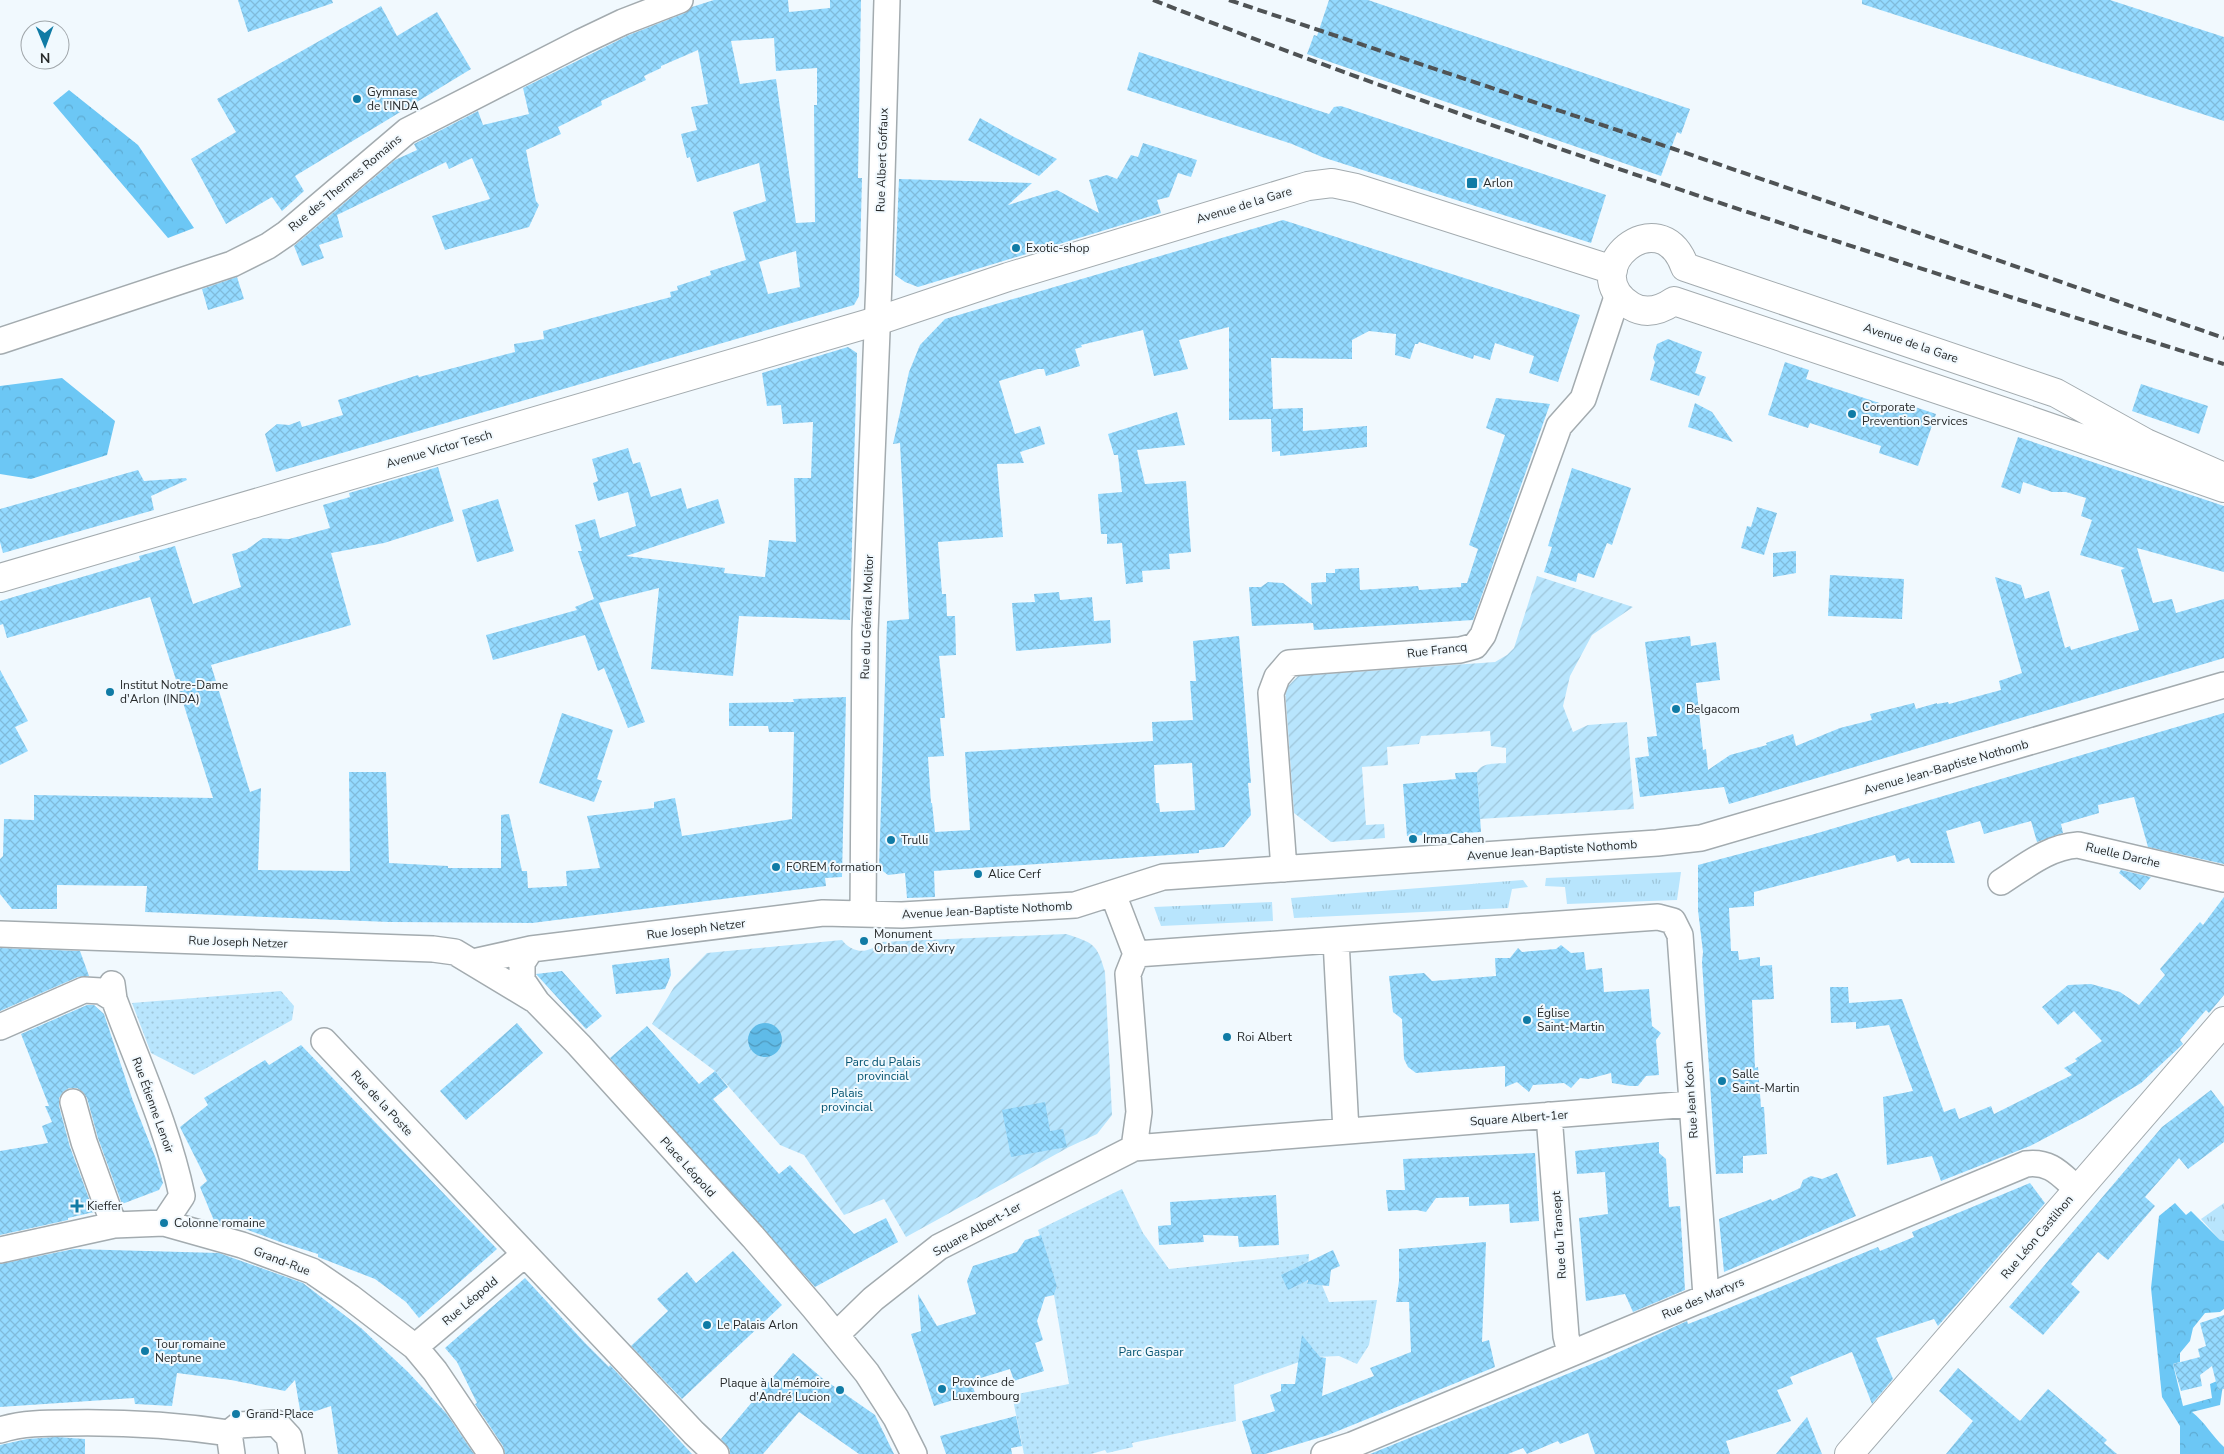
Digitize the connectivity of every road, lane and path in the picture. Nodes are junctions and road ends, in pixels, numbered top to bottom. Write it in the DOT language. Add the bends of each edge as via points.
graph roads {
  1 [pos="680,0"];
  2 [pos="887,0"];
  3 [pos="1615,282"];
  4 [pos="877,321"];
  5 [pos="0,341"];
  6 [pos="2224,476"];
  7 [pos="2224,488"];
  8 [pos="0,578"];
  9 [pos="2224,685"];
  10 [pos="1284,869"];
  11 [pos="2224,879"];
  12 [pos="2001,882"];
  13 [pos="1113,894"];
  14 [pos="862,914"];
  15 [pos="0,934"];
  16 [pos="1336,940"];
  17 [pos="531,949"];
  18 [pos="1136,954"];
  19 [pos="473,962"];
  20 [pos="537,1002"];
  21 [pos="2224,1020"];
  22 [pos="0,1027"];
  23 [pos="324,1041"];
  24 [pos="73,1102"];
  25 [pos="1691,1104"];
  26 [pos="1549,1116"];
  27 [pos="1346,1131"];
  28 [pos="1134,1148"];
  29 [pos="2077,1189"];
  30 [pos="164,1223"];
  31 [pos="114,1226"];
  32 [pos="0,1250"];
  33 [pos="525,1254"];
  34 [pos="1706,1296"];
  35 [pos="836,1335"];
  36 [pos="415,1347"];
  37 [pos="1570,1353"];
  38 [pos="0,1430"];
  39 [pos="230,1443"];
  40 [pos="292,1454"];
  41 [pos="491,1454"];
  42 [pos="716,1454"];
  43 [pos="914,1454"];
  44 [pos="1324,1454"];
  45 [pos="1849,1454"];
  1 -- 5 [label="street, Rue des Thermes Romains" via="581,42 407,131 268,246 232,264"];
  2 -- 4 [label="street, Rue Albert Goffaux"];
  3 -- 4 [label="main road, Avenue de la Gare" via="1356,188 1332,183 1265,198"];
  3 -- 6 [label="main road, Avenue de la Gare" via="1617,256 1624,248 1634,241 1650,238 1666,242 1675,248 1685,267 2056,393 2146,443"];
  3 -- 7 [label="main road, Avenue de la Gare" via="1625,302 1644,311 1655,310 1674,301"];
  3 -- 10 [label="street, Rue Francq" via="1588,386 1575,410 1559,426 1508,571 1483,636 1475,646 1460,650 1289,663 1276,677 1271,693"];
  4 -- 8 [label="main road, Avenue Victor Tesch"];
  4 -- 14 [label="street, Rue du Général Molitor" via="865,632"];
  9 -- 10 [label="street, Avenue Jean-Baptiste Nothomb" via="1701,838"];
  10 -- 13 [label="street, Avenue Jean-Baptiste Nothomb" via="1163,877"];
  11 -- 12 [label="street, Ruelle Darche" via="2078,845 2048,851"];
  13 -- 14 [label="street, Avenue Jean-Baptiste Nothomb" via="1075,905 902,915"];
  13 -- 18 [label="street"];
  14 -- 17 [label="street, Rue Joseph Netzer" via="823,913"];
  15 -- 19 [label="street, Rue Joseph Netzer" via="432,949 455,952"];
  16 -- 18 [label="street"];
  16 -- 25 [label="street, Rue Jean Koch" via="1658,917 1673,921 1680,935"];
  16 -- 27 [label="street"];
  17 -- 19 [label="street, Rue Joseph Netzer"];
  17 -- 20 [label="street" via="522,963 522,980"];
  18 -- 28 [label="street" via="1128,974 1139,1112"];
  19 -- 20 [label="street, Rue Joseph Netzer"];
  20 -- 35 [label="street, Place Léopold" via="753,1237"];
  21 -- 29 [label="main road, Rue Léon Castilhon"];
  22 -- 30 [label="street, Rue Étienne Lenoir" via="84,990 112,991 176,1166 182,1196"];
  23 -- 33 [label="street, Rue de la Poste"];
  24 -- 31 [label="street"];
  25 -- 26 [label="street, Square Albert-1er"];
  25 -- 34 [label="street, Rue Jean Koch"];
  26 -- 27 [label="street, Square Albert-1er"];
  26 -- 37 [label="street, Rue du Transept"];
  27 -- 28 [label="street, Square Albert-1er"];
  28 -- 35 [label="street, Square Albert-1er" via="939,1247 873,1299"];
  29 -- 34 [label="street, Rue des Martyrs" via="2049,1166 2026,1164"];
  29 -- 45 [label="main road, Rue Léon Castilhon"];
  30 -- 31 [label="street, Grand-Rue"];
  30 -- 36 [label="street, Grand-Rue" via="242,1245 312,1271"];
  31 -- 32 [label="street, Grand-Rue"];
  33 -- 36 [label="street, Rue Léopold"];
  33 -- 42 [label="street"];
  34 -- 37 [label="street, Rue des Martyrs"];
  35 -- 43 [label="street, Place Léopold" via="867,1372"];
  36 -- 41 [label="street, Grand-Rue"];
  37 -- 44 [label="street, Rue des Martyrs"];
  38 -- 39 [label="street" via="45,1423 172,1425"];
  39 -- 40 [label="street" via="239,1425 276,1423 289,1437"];
}
